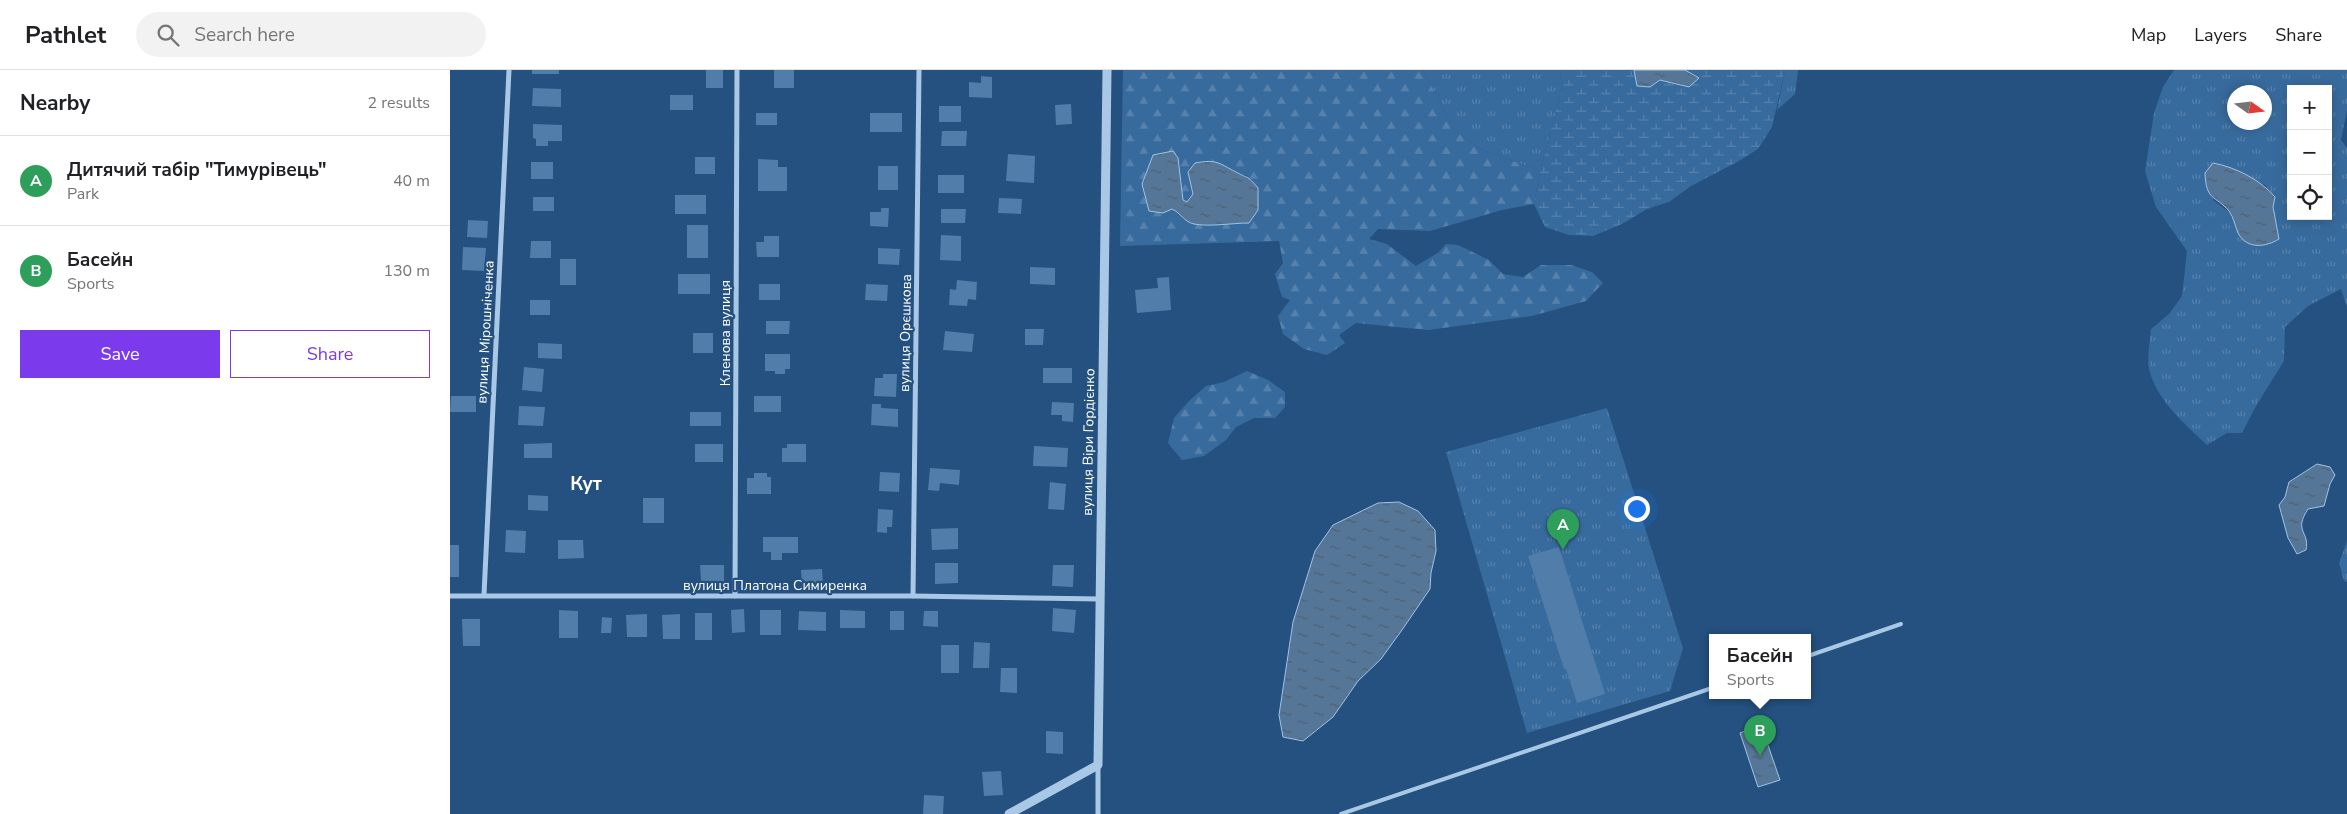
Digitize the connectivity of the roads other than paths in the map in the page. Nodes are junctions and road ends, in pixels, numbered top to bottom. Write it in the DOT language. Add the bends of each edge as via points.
graph roads {
  1 [pos="508,70"];
  2 [pos="737,70"];
  3 [pos="919,70"];
  4 [pos="1107,70"];
  5 [pos="450,596"];
  6 [pos="484,596"];
  7 [pos="735,596"];
  8 [pos="913,596"];
  9 [pos="1100,599"];
  10 [pos="1901,624"];
  11 [pos="1811,655"];
  12 [pos="1709,689"];
  13 [pos="1098,765"];
  14 [pos="1009,814"];
  15 [pos="1098,814"];
  16 [pos="1341,814"];
  1 -- 6 [label="street, вулиця Мірошніченка"];
  2 -- 7 [label="street, Кленова вулиця"];
  3 -- 8 [label="street, вулиця Орєшкова"];
  4 -- 9 [label="street, вулиця Віри Гордієнко"];
  5 -- 6 [label="street, вулиця Платона Симиренка"];
  6 -- 7 [label="street, вулиця Платона Симиренка"];
  7 -- 8 [label="street, вулиця Платона Симиренка"];
  8 -- 9 [label="street, вулиця Платона Симиренка"];
  9 -- 13 [label="street, вулиця Віри Гордієнко"];
  10 -- 11 [label="lane"];
  12 -- 16 [label="lane"];
  13 -- 14 [label="street"];
  13 -- 15 [label="street, вулиця Віри Гордієнко"];
}
